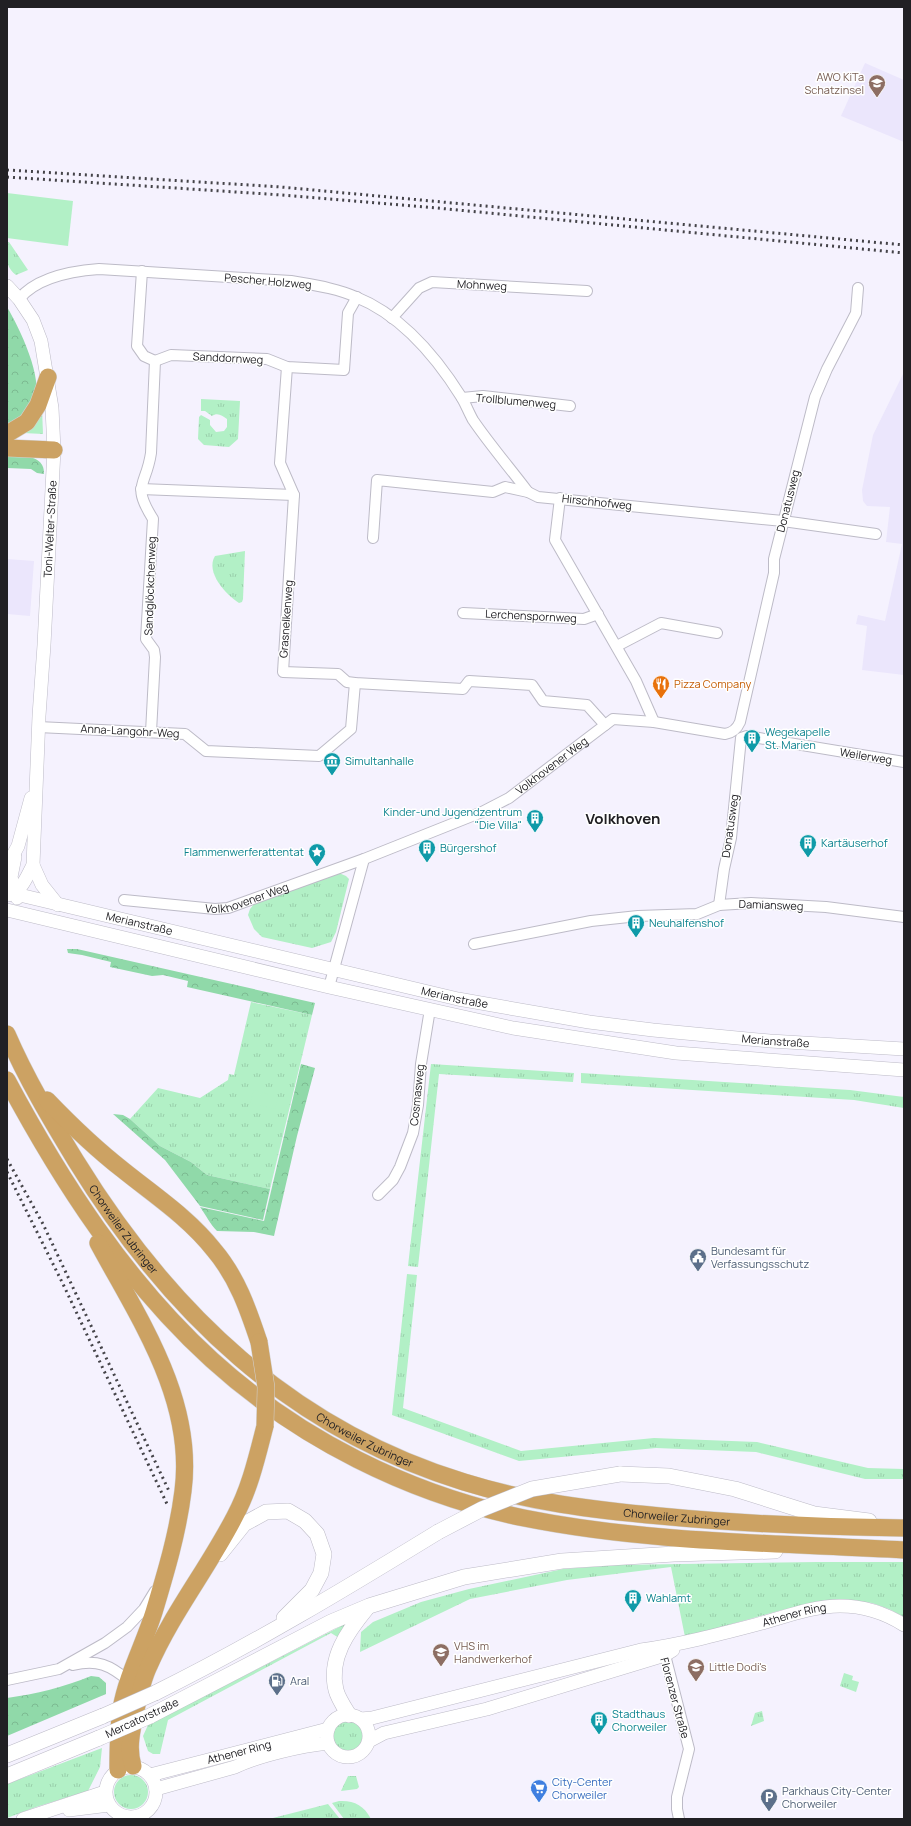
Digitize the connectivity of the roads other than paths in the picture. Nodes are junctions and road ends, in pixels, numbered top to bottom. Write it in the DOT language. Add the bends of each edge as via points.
graph roads {
  1 [pos="142,271"];
  2 [pos="7,286"];
  3 [pos="858,288"];
  4 [pos="587,291"];
  5 [pos="357,297"];
  6 [pos="19,299"];
  7 [pos="392,318"];
  8 [pos="155,361"];
  9 [pos="287,367"];
  10 [pos="48,377"];
  11 [pos="462,398"];
  12 [pos="570,406"];
  13 [pos="7,435"];
  14 [pos="53,445"];
  15 [pos="7,448"];
  16 [pos="141,489"];
  17 [pos="528,492"];
  18 [pos="294,495"];
  19 [pos="560,498"];
  20 [pos="783,521"];
  21 [pos="876,534"];
  22 [pos="373,538"];
  23 [pos="463,613"];
  24 [pos="598,614"];
  25 [pos="717,633"];
  26 [pos="617,646"];
  27 [pos="355,683"];
  28 [pos="654,722"];
  29 [pos="740,722"];
  30 [pos="605,725"];
  31 [pos="38,727"];
  32 [pos="151,732"];
  33 [pos="739,746"];
  34 [pos="904,762"];
  35 [pos="36,782"];
  36 [pos="18,846"];
  37 [pos="364,859"];
  38 [pos="33,865"];
  39 [pos="7,866"];
  40 [pos="10,894"];
  41 [pos="124,900"];
  42 [pos="58,905"];
  43 [pos="719,906"];
  44 [pos="12,912"];
  45 [pos="35,917"];
  46 [pos="904,917"];
  47 [pos="474,944"];
  48 [pos="334,969"];
  49 [pos="329,987"];
  50 [pos="430,1009"];
  51 [pos="7,1034"];
  52 [pos="904,1049"];
  53 [pos="17,1058"];
  54 [pos="904,1070"];
  55 [pos="7,1080"];
  56 [pos="68,1184"];
  57 [pos="378,1195"];
  58 [pos="904,1527"];
  59 [pos="904,1551"];
  60 [pos="172,1552"];
  61 [pos="185,1601"];
  62 [pos="370,1606"];
  63 [pos="904,1625"];
  64 [pos="264,1636"];
  65 [pos="662,1651"];
  66 [pos="590,1663"];
  67 [pos="59,1669"];
  68 [pos="594,1677"];
  69 [pos="7,1680"];
  70 [pos="128,1681"];
  71 [pos="476,1691"];
  72 [pos="480,1710"];
  73 [pos="355,1717"];
  74 [pos="328,1728"];
  75 [pos="369,1740"];
  76 [pos="328,1743"];
  77 [pos="7,1755"];
  78 [pos="125,1768"];
  79 [pos="150,1775"];
  80 [pos="7,1776"];
  81 [pos="156,1789"];
  82 [pos="105,1792"];
  83 [pos="109,1805"];
  84 [pos="40,1814"];
  85 [pos="145,1816"];
  86 [pos="129,1818"];
  87 [pos="23,1819"];
  88 [pos="679,1819"];
  1 -- 5 [label="street, Pescher Holzweg" via="291,281 318,285"];
  1 -- 6 [label="street, Pescher Holzweg" via="76,271 45,281 25,291"];
  1 -- 8 [label="street" via="137,346 144,356"];
  2 -- 6 [label="street, Toni-Welter-Straße"];
  3 -- 20 [label="street, Donatusweg" via="856,313 815,397"];
  4 -- 7 [label="street, Mohnweg" via="432,282 419,288"];
  5 -- 7 [label="street, Pescher Holzweg"];
  5 -- 9 [label="street, Sanddornweg" via="348,313 344,370"];
  6 -- 10 [label="street, Toni-Welter-Straße" via="34,320"];
  7 -- 11 [label="street, Pescher Holzweg" via="426,349"];
  8 -- 9 [label="street, Sanddornweg" via="171,356 267,359"];
  8 -- 16 [label="street" via="151,453"];
  9 -- 18 [label="street, Grasnelkenweg" via="280,463"];
  10 -- 13 [label="highway" via="38,405 27,422"];
  10 -- 14 [label="street, Toni-Welter-Straße"];
  11 -- 12 [label="street, Trollblumenweg" via="483,396"];
  11 -- 17 [label="street, Pescher Holzweg" via="472,418"];
  13 -- 14 [label="highway"];
  14 -- 15 [label="highway"];
  14 -- 31 [label="street, Toni-Welter-Straße"];
  16 -- 18 [label="street"];
  16 -- 32 [label="street, Sandglöckchenweg" via="144,505 153,519 146,639 154,650 155,657"];
  17 -- 19 [label="street, Hirschhofweg" via="538,497"];
  17 -- 22 [label="street, Hirschhofweg" via="504,487 493,492 377,480"];
  18 -- 27 [label="street, Grasnelkenweg" via="283,672 338,674 347,682"];
  19 -- 20 [label="street, Hirschhofweg"];
  19 -- 24 [label="street" via="555,540"];
  20 -- 21 [label="street, Hirschhofweg"];
  20 -- 29 [label="street, Donatusweg" via="774,559 774,573"];
  23 -- 24 [label="street, Lerchenspornweg" via="584,619"];
  24 -- 26 [label="street"];
  25 -- 26 [label="street" via="661,623"];
  26 -- 28 [label="street"];
  27 -- 30 [label="street, Grasnelkenweg" via="463,689 469,681 532,685 543,701 587,704"];
  27 -- 32 [label="street, Anna-Langohr-Weg" via="351,729 319,756 206,751 185,734"];
  28 -- 29 [label="street, Volkhovener Weg" via="729,734"];
  28 -- 30 [label="street, Volkhovener Weg" via="622,719"];
  30 -- 37 [label="street, Volkhovener Weg" via="509,798 482,812"];
  31 -- 32 [label="street, Anna-Langohr-Weg"];
  31 -- 35 [label="street, Toni-Welter-Straße"];
  33 -- 34 [label="street, Weilerweg" via="741,738 747,736"];
  33 -- 43 [label="street, Donatusweg" via="731,838"];
  35 -- 36 [label="street, Toni-Welter-Straße"];
  35 -- 38 [label="street, Toni-Welter-Straße"];
  36 -- 39 [label="street, Toni-Welter-Straße"];
  36 -- 40 [label="street, Toni-Welter-Straße"];
  37 -- 41 [label="street, Volkhovener Weg" via="228,908"];
  37 -- 48 [label="street"];
  38 -- 40 [label="street, Toni-Welter-Straße" via="22,884"];
  38 -- 42 [label="street, Toni-Welter-Straße" via="42,885"];
  40 -- 42 [label="street, Merianstraße"];
  40 -- 45 [label="street, Toni-Welter-Straße" via="22,908"];
  42 -- 48 [label="street, Merianstraße"];
  43 -- 46 [label="street, Damiansweg" via="764,903 826,907"];
  43 -- 47 [label="street, Damiansweg" via="697,914 591,921"];
  44 -- 45 [label="street, Merianstraße"];
  45 -- 49 [label="street, Merianstraße"];
  48 -- 49 [label="street"];
  48 -- 52 [label="street, Merianstraße" via="450,998 596,1023 716,1037"];
  49 -- 50 [label="street, Merianstraße"];
  50 -- 54 [label="street, Merianstraße" via="513,1028 676,1053"];
  50 -- 57 [label="street, Cosmasweg" via="413,1133 393,1180"];
  51 -- 53 [label="highway, Chorweiler Zubringer"];
  53 -- 58 [label="highway, Chorweiler Zubringer" via="92,1187 128,1239 175,1296 255,1372 300,1404 372,1446 406,1462 465,1482 528,1498 595,1510 806,1527"];
  53 -- 61 [label="highway, bridge" via="43,1096 73,1127 195,1229 215,1250 243,1295 259,1342 266,1387 265,1426 254,1471 236,1516"];
  55 -- 56 [label="highway, Chorweiler Zubringer"];
  56 -- 59 [label="highway, Chorweiler Zubringer" via="110,1246 181,1330 212,1360 289,1419 338,1450 395,1477 453,1499 509,1514 598,1530 696,1539"];
  56 -- 60 [label="highway" via="151,1341 167,1376 178,1410 184,1452 183,1490"];
  58 -- 64 [label="main road, bridge" via="814,1514 735,1489 669,1476 620,1474 532,1489 482,1508"];
  59 -- 62 [label="main road, Mercatorstraße" via="814,1550 674,1554 562,1561 464,1577"];
  60 -- 67 [label="street" via="157,1588 144,1609 127,1627"];
  60 -- 70 [label="highway" via="152,1619"];
  61 -- 64 [label="main road" via="244,1524 266,1512 288,1511 305,1521 317,1534 324,1554 321,1573 312,1590"];
  61 -- 78 [label="highway" via="148,1666 139,1696"];
  62 -- 73 [label="main road" via="351,1628 335,1665 336,1691"];
  62 -- 80 [label="main road, Mercatorstraße, bridge" via="332,1622 150,1716"];
  63 -- 65 [label="street, Athener Ring" via="869,1610 851,1606 828,1607"];
  64 -- 77 [label="main road, Mercatorstraße, bridge" via="154,1693"];
  65 -- 66 [label="street, Athener Ring" via="641,1650"];
  65 -- 68 [label="street, Athener Ring"];
  65 -- 88 [label="street, Florenzer Straße" via="689,1749 677,1797"];
  66 -- 68 [label="street"];
  66 -- 71 [label="street, Athener Ring"];
  67 -- 69 [label="street"];
  67 -- 70 [label="street" via="87,1662 105,1665"];
  68 -- 72 [label="street, Athener Ring"];
  70 -- 78 [label="highway" via="121,1710"];
  71 -- 72 [label="street"];
  71 -- 73 [label="street, Athener Ring" via="372,1718"];
  72 -- 75 [label="street, Athener Ring" via="384,1733"];
  73 -- 74 [label="street, Athener Ring" via="337,1718"];
  73 -- 75 [label="street" via="368,1728"];
  74 -- 76 [label="street"];
  74 -- 79 [label="street, Athener Ring"];
  75 -- 76 [label="street, Athener Ring" via="365,1749 358,1755 349,1757 336,1753"];
  76 -- 81 [label="street, Athener Ring" via="246,1761 235,1767"];
  78 -- 79 [label="street" via="145,1770"];
  78 -- 82 [label="street" via="110,1777"];
  79 -- 81 [label="street"];
  81 -- 85 [label="street" via="154,1803"];
  82 -- 83 [label="street"];
  82 -- 84 [label="street"];
  83 -- 84 [label="street"];
  83 -- 86 [label="street" via="114,1811"];
  84 -- 87 [label="street"];
  85 -- 86 [label="street"];
}
